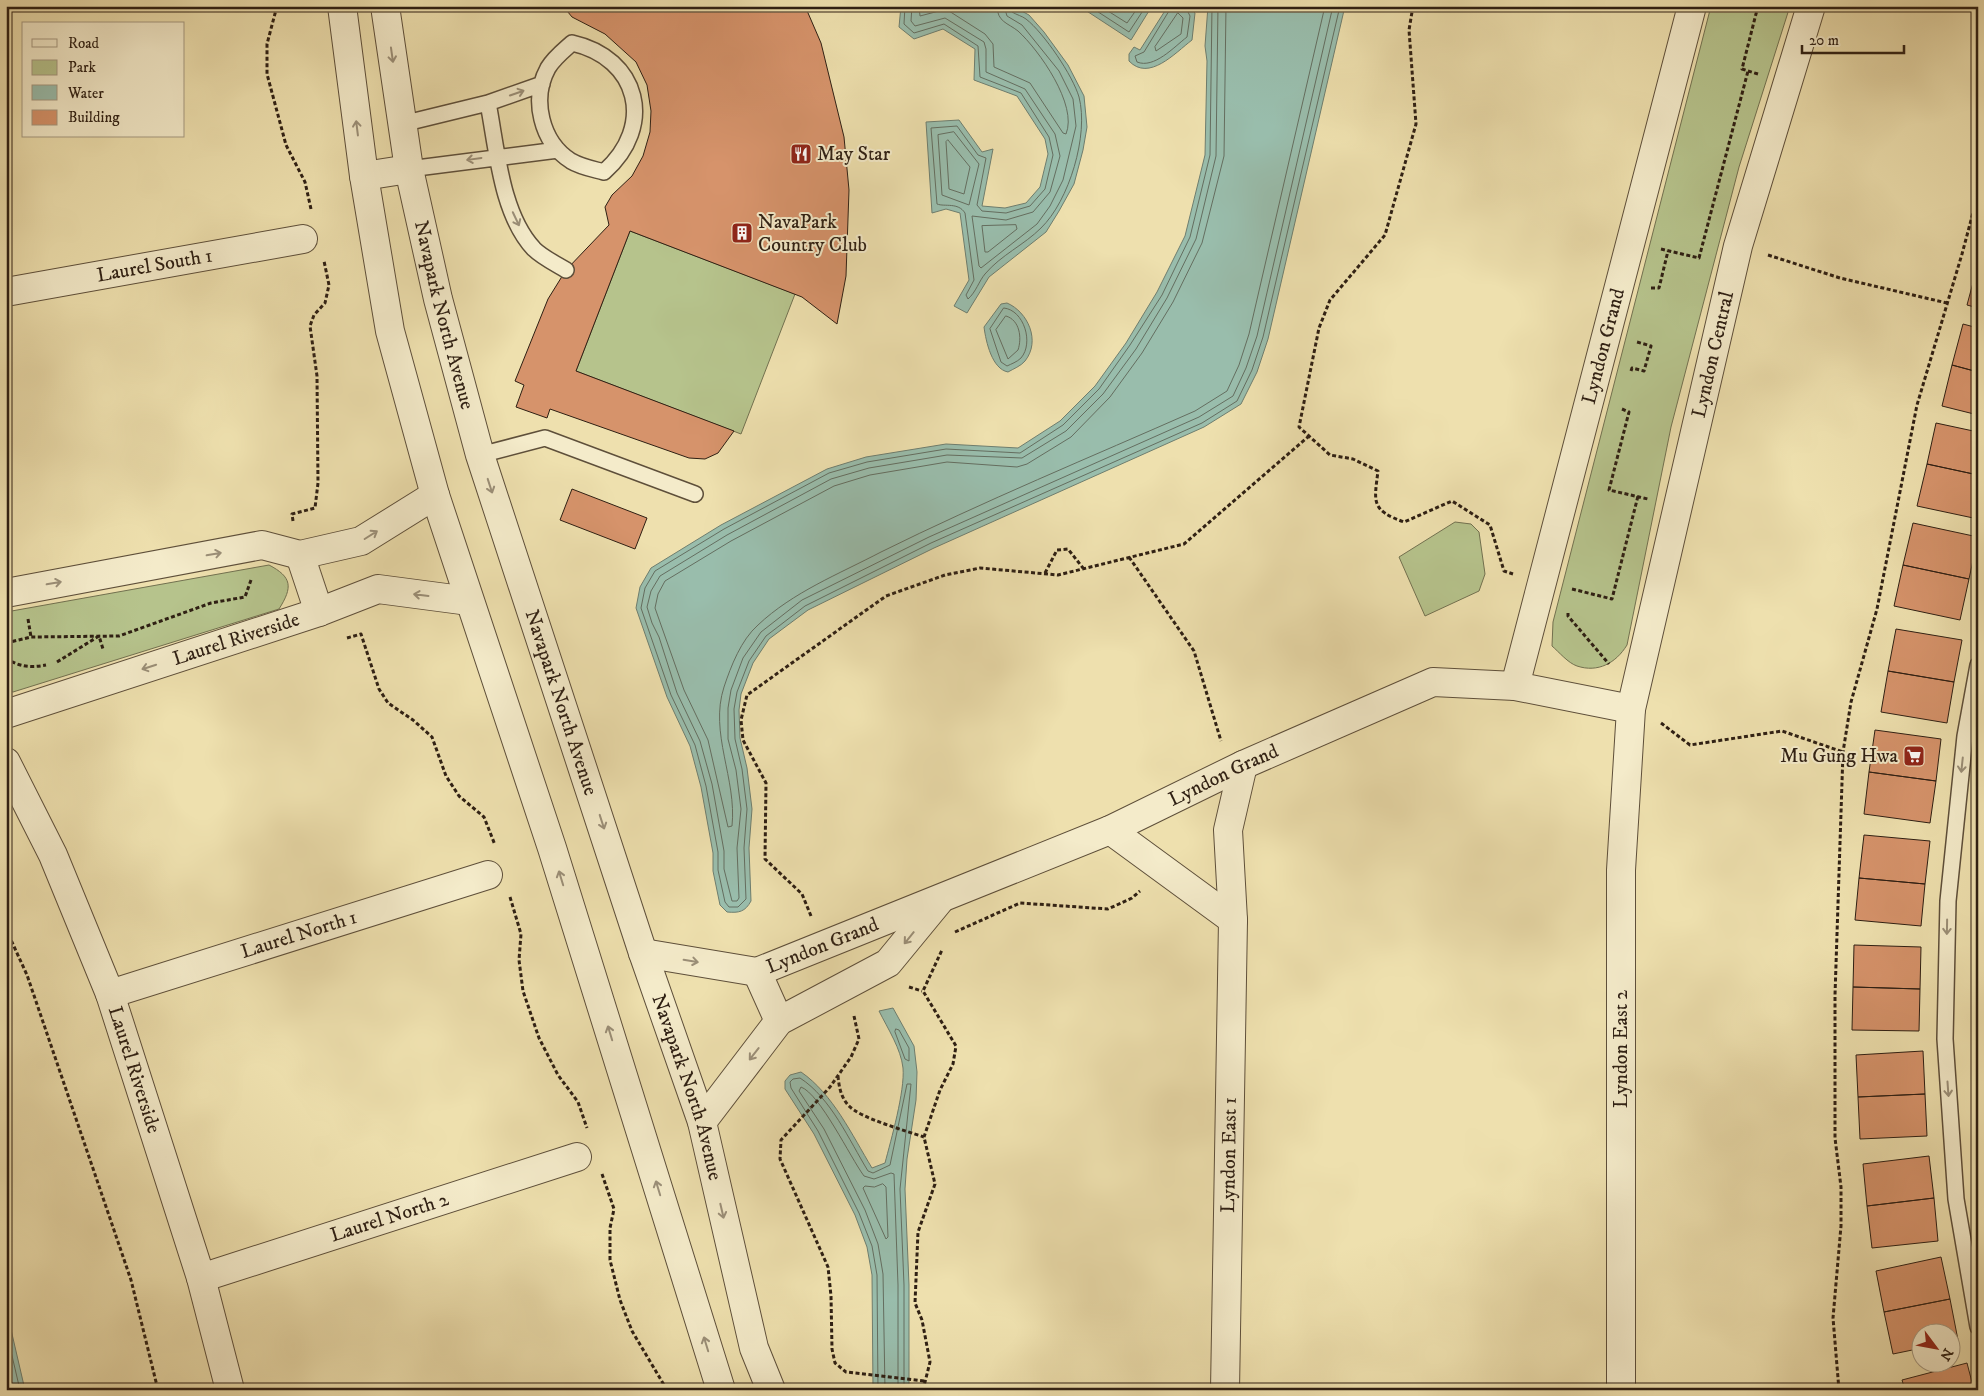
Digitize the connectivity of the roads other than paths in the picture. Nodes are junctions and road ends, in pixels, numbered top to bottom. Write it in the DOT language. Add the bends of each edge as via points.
graph roads {
  1 [pos="342,6"];
  2 [pos="385,6"];
  3 [pos="1692,6"];
  4 [pos="1811,6"];
  5 [pos="542,84"];
  6 [pos="488,103"];
  7 [pos="402,124"];
  8 [pos="558,150"];
  9 [pos="499,156"];
  10 [pos="410,169"];
  11 [pos="364,176"];
  12 [pos="313,248"];
  13 [pos="566,270"];
  14 [pos="6,292"];
  15 [pos="480,455"];
  16 [pos="694,494"];
  17 [pos="435,495"];
  18 [pos="300,555"];
  19 [pos="6,593"];
  20 [pos="469,601"];
  21 [pos="319,612"];
  22 [pos="1978,665"];
  23 [pos="1515,686"];
  24 [pos="1632,701"];
  25 [pos="6,714"];
  26 [pos="6,762"];
  27 [pos="1243,765"];
  28 [pos="1110,830"];
  29 [pos="498,882"];
  30 [pos="940,900"];
  31 [pos="1234,920"];
  32 [pos="643,953"];
  33 [pos="756,972"];
  34 [pos="110,994"];
  35 [pos="779,1021"];
  36 [pos="702,1122"];
  37 [pos="583,1146"];
  38 [pos="201,1278"];
  39 [pos="1978,1327"];
  40 [pos="230,1390"];
  41 [pos="722,1390"];
  42 [pos="771,1390"];
  43 [pos="1225,1390"];
  44 [pos="1621,1390"];
  11 -- 1 [label="street, one-way"];
  2 -- 7 [label="street, Navapark North Avenue, one-way"];
  3 -- 23 [label="street, Lyndon Grand"];
  4 -- 24 [label="street, Lyndon Central" via="1738,246"];
  6 -- 5 [label="lane, one-way"];
  5 -- 8 [label="lane" via="541,119"];
  5 -- 8 [label="lane" via="558,54 572,43 600,52 613,61 630,86 634,101 635,117 626,148 604,172 571,161"];
  6 -- 7 [label="lane"];
  6 -- 9 [label="lane"];
  7 -- 10 [label="street, Navapark North Avenue"];
  8 -- 9 [label="lane"];
  9 -- 10 [label="lane, one-way"];
  9 -- 13 [label="lane, one-way" via="504,191 518,225 534,249"];
  10 -- 11 [label="street"];
  10 -- 15 [label="street, Navapark North Avenue" via="438,299"];
  11 -- 17 [label="street" via="390,330"];
  12 -- 14 [label="street, Laurel South 1"];
  15 -- 16 [label="lane" via="545,438"];
  15 -- 32 [label="street, Navapark North Avenue, one-way"];
  18 -- 17 [label="street, one-way" via="362,541"];
  17 -- 20 [label="street"];
  19 -- 18 [label="street, one-way" via="262,545"];
  18 -- 21 [label="street"];
  20 -- 21 [label="street, Laurel Riverside, one-way" via="378,589"];
  41 -- 20 [label="street, one-way" via="552,848"];
  21 -- 25 [label="street, Laurel Riverside, one-way"];
  22 -- 39 [label="lane, one-way" via="1965,736 1948,901 1945,1039 1956,1199"];
  23 -- 24 [label="street, Lyndon Grand"];
  23 -- 27 [label="street, Lyndon Grand" via="1433,682"];
  24 -- 44 [label="street, Lyndon East 2" via="1621,870"];
  26 -- 34 [label="street, Laurel Riverside" via="53,855"];
  27 -- 28 [label="street, Lyndon Grand"];
  27 -- 31 [label="street, Lyndon East 1" via="1228,830"];
  28 -- 30 [label="street, Lyndon Grand"];
  28 -- 31 [label="street"];
  29 -- 34 [label="street, Laurel North 1"];
  30 -- 33 [label="street, Lyndon Grand"];
  30 -- 35 [label="street, Lyndon Grand, one-way" via="888,963"];
  31 -- 43 [label="street, Lyndon East 1"];
  32 -- 33 [label="street, Lyndon Grand, one-way"];
  32 -- 36 [label="street, Navapark North Avenue"];
  33 -- 35 [label="street"];
  34 -- 38 [label="street, Laurel Riverside"];
  35 -- 36 [label="street, Lyndon Grand, one-way"];
  36 -- 42 [label="street, Navapark North Avenue, one-way" via="754,1348"];
  37 -- 38 [label="street, Laurel North 2"];
  38 -- 40 [label="street, Laurel Riverside"];
}
